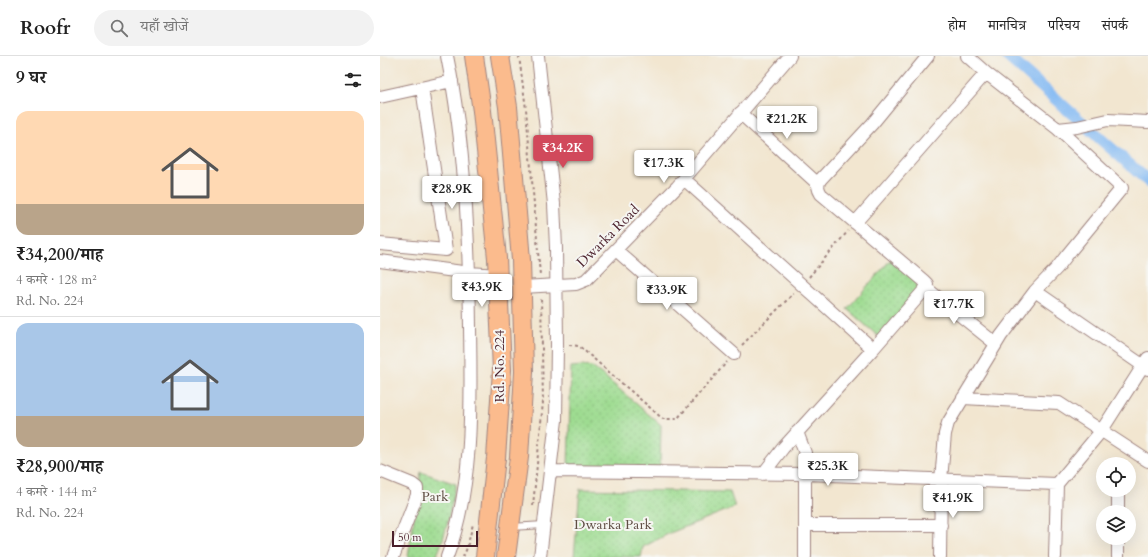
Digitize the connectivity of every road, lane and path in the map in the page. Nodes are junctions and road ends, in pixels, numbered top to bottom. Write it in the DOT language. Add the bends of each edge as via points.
graph roads {
  1 [pos="448,56"];
  2 [pos="474,56"];
  3 [pos="500,56"];
  4 [pos="538,56"];
  5 [pos="790,56"];
  6 [pos="928,56"];
  7 [pos="967,56"];
  8 [pos="986,73"];
  9 [pos="452,81"];
  10 [pos="422,88"];
  11 [pos="380,97"];
  12 [pos="740,113"];
  13 [pos="1148,122"];
  14 [pos="1058,129"];
  15 [pos="684,179"];
  16 [pos="818,184"];
  17 [pos="855,223"];
  18 [pos="380,244"];
  19 [pos="616,250"];
  20 [pos="380,261"];
  21 [pos="470,274"];
  22 [pos="498,275"];
  23 [pos="556,284"];
  24 [pos="522,287"];
  25 [pos="926,288"];
  26 [pos="1036,291"];
  27 [pos="996,344"];
  28 [pos="873,349"];
  29 [pos="734,354"];
  30 [pos="1146,364"];
  31 [pos="963,398"];
  32 [pos="1102,430"];
  33 [pos="798,432"];
  34 [pos="1148,461"];
  35 [pos="380,471"];
  36 [pos="550,471"];
  37 [pos="763,474"];
  38 [pos="806,474"];
  39 [pos="941,480"];
  40 [pos="1057,484"];
  41 [pos="544,525"];
  42 [pos="805,525"];
  43 [pos="941,525"];
  44 [pos="509,530"];
  45 [pos="1118,545"];
  46 [pos="393,557"];
  47 [pos="447,557"];
  48 [pos="484,557"];
  49 [pos="506,557"];
  50 [pos="512,557"];
  51 [pos="540,557"];
  52 [pos="805,557"];
  53 [pos="940,557"];
  54 [pos="1055,557"];
  55 [pos="1118,557"];
  1 -- 9 [label="street"];
  2 -- 22 [label="main road, Rd. No. 224"];
  3 -- 24 [label="main road, Rd. No. 224" via="508,107"];
  4 -- 23 [label="street" via="554,204"];
  5 -- 12 [label="street, Dwarka Road"];
  6 -- 16 [label="street"];
  7 -- 8 [label="street"];
  8 -- 14 [label="street"];
  8 -- 17 [label="street"];
  9 -- 10 [label="street"];
  9 -- 21 [label="street" via="466,207"];
  10 -- 11 [label="street"];
  10 -- 18 [label="street" via="446,250"];
  12 -- 15 [label="street, Dwarka Road"];
  12 -- 16 [label="street"];
  13 -- 14 [label="street" via="1108,120"];
  14 -- 26 [label="street" via="1122,188"];
  15 -- 19 [label="street, Dwarka Road"];
  15 -- 28 [label="street"];
  16 -- 17 [label="street" via="821,194"];
  17 -- 25 [label="street" via="923,280"];
  19 -- 23 [label="street, Dwarka Road" via="586,280 580,283"];
  19 -- 29 [label="street"];
  20 -- 21 [label="street"];
  21 -- 22 [label="street"];
  21 -- 47 [label="street" via="472,412 460,511"];
  22 -- 48 [label="main road, Rd. No. 224" via="502,370 496,458"];
  23 -- 24 [label="street, Dwarka Road"];
  23 -- 36 [label="street" via="556,420"];
  24 -- 44 [label="main road, Rd. No. 224" via="524,372 518,457"];
  25 -- 27 [label="street"];
  25 -- 28 [label="street"];
  26 -- 27 [label="street"];
  26 -- 30 [label="street"];
  27 -- 31 [label="street"];
  28 -- 33 [label="street"];
  30 -- 32 [label="street"];
  31 -- 32 [label="street" via="1055,402"];
  31 -- 39 [label="street" via="946,427"];
  32 -- 34 [label="street"];
  32 -- 40 [label="street"];
  33 -- 37 [label="street"];
  33 -- 38 [label="street" via="805,453"];
  35 -- 46 [label="street" via="417,488 417,495"];
  36 -- 37 [label="street"];
  36 -- 41 [label="street"];
  37 -- 38 [label="street"];
  38 -- 39 [label="street"];
  38 -- 42 [label="street"];
  39 -- 40 [label="street"];
  39 -- 43 [label="street"];
  40 -- 54 [label="street"];
  41 -- 44 [label="lane"];
  41 -- 51 [label="street"];
  42 -- 43 [label="street"];
  42 -- 52 [label="street"];
  43 -- 53 [label="street"];
  44 -- 49 [label="main road, Rd. No. 224"];
  44 -- 50 [label="main road"];
  45 -- 55 [label="street"];
}
